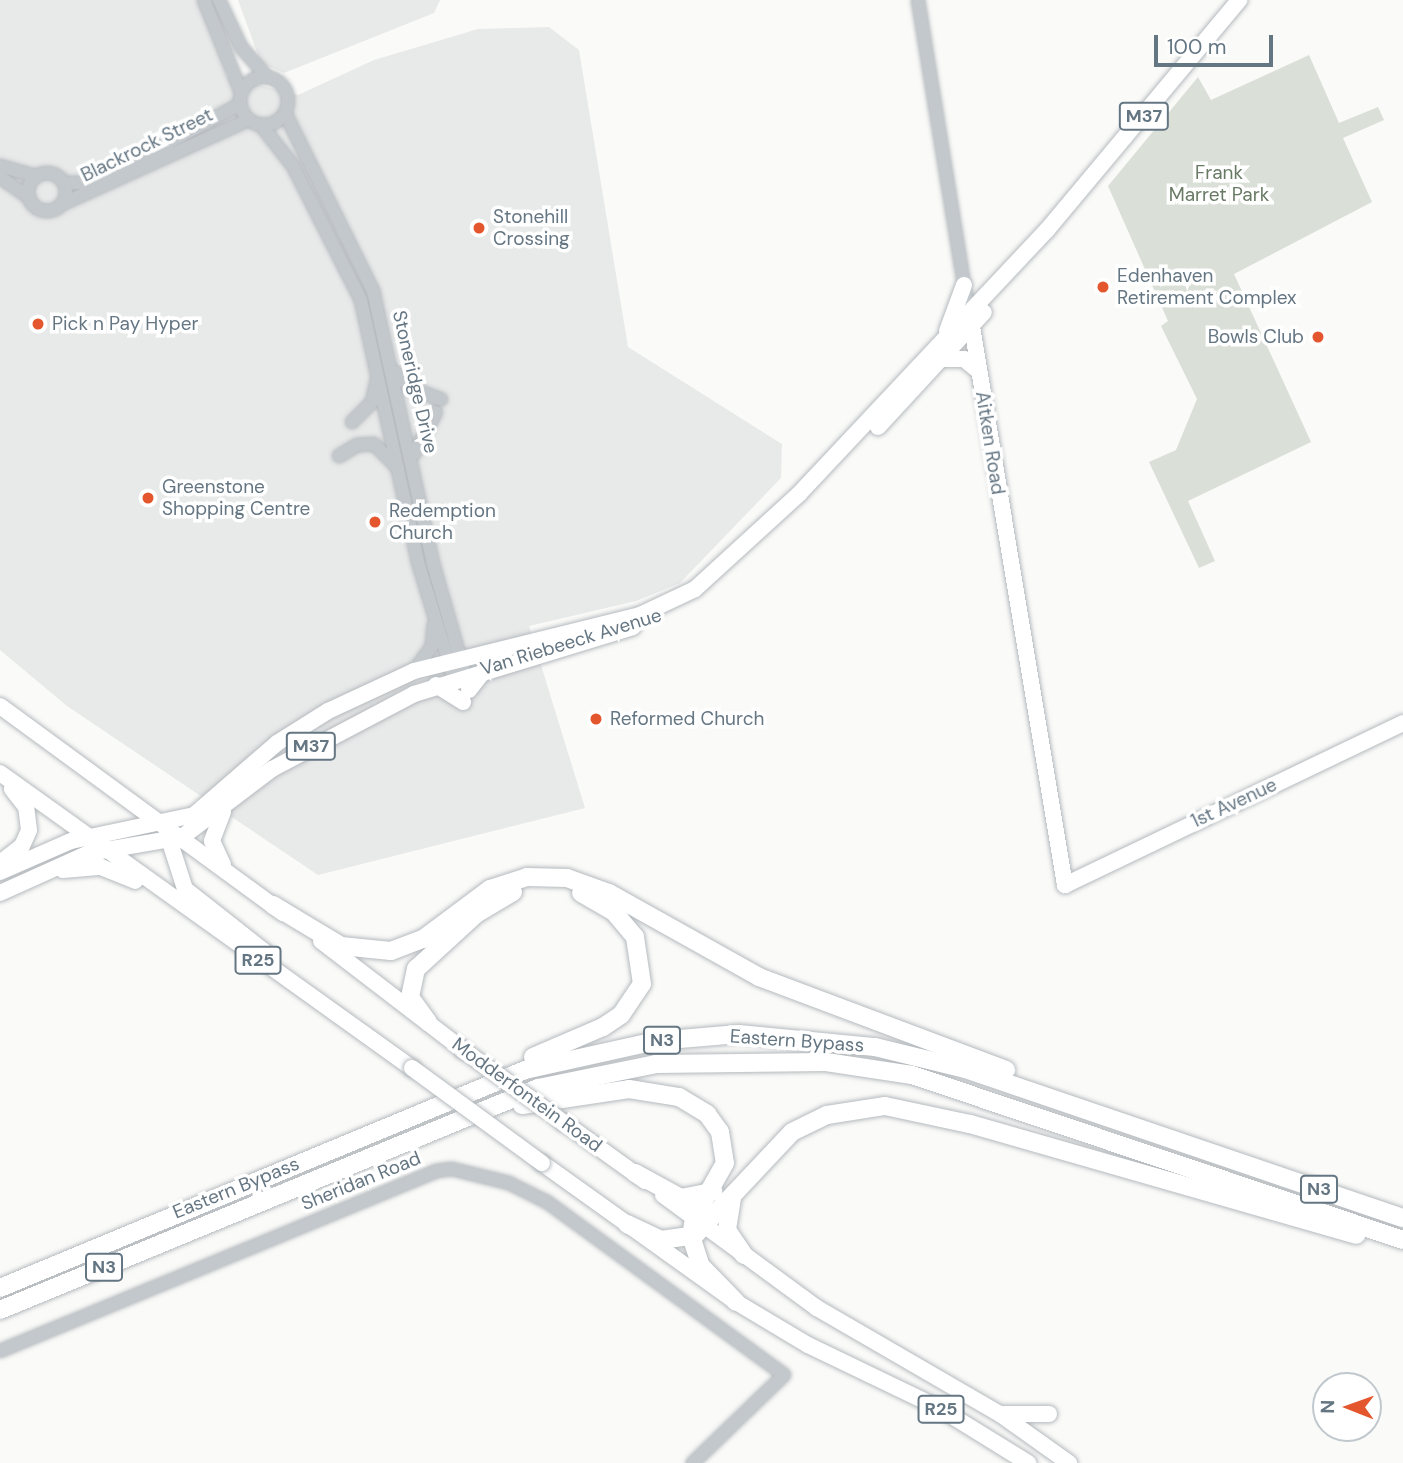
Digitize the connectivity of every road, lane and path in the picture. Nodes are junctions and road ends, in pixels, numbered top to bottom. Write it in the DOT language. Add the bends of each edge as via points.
graph roads {
  1 [pos="204,0"];
  2 [pos="219,0"];
  3 [pos="918,0"];
  4 [pos="1239,0"];
  5 [pos="266,76"];
  6 [pos="240,99"];
  7 [pos="285,113"];
  8 [pos="248,120"];
  9 [pos="261,125"];
  10 [pos="0,166"];
  11 [pos="36,176"];
  12 [pos="0,177"];
  13 [pos="64,183"];
  14 [pos="29,197"];
  15 [pos="62,204"];
  16 [pos="964,285"];
  17 [pos="970,320"];
  18 [pos="944,340"];
  19 [pos="942,359"];
  20 [pos="393,369"];
  21 [pos="979,371"];
  22 [pos="378,372"];
  23 [pos="440,399"];
  24 [pos="436,412"];
  25 [pos="352,422"];
  26 [pos="339,456"];
  27 [pos="412,458"];
  28 [pos="400,471"];
  29 [pos="782,517"];
  30 [pos="434,616"];
  31 [pos="455,658"];
  32 [pos="414,671"];
  33 [pos="436,685"];
  34 [pos="463,686"];
  35 [pos="0,706"];
  36 [pos="1403,723"];
  37 [pos="0,776"];
  38 [pos="230,802"];
  39 [pos="165,823"];
  40 [pos="87,838"];
  41 [pos="175,839"];
  42 [pos="106,851"];
  43 [pos="0,863"];
  44 [pos="228,871"];
  45 [pos="0,872"];
  46 [pos="44,873"];
  47 [pos="1065,885"];
  48 [pos="0,893"];
  49 [pos="166,895"];
  50 [pos="273,905"];
  51 [pos="428,1022"];
  52 [pos="408,1066"];
  53 [pos="402,1143"];
  54 [pos="1234,1160"];
  55 [pos="635,1173"];
  56 [pos="736,1185"];
  57 [pos="713,1192"];
  58 [pos="1403,1218"];
  59 [pos="627,1224"];
  60 [pos="697,1227"];
  61 [pos="1403,1240"];
  62 [pos="109,1241"];
  63 [pos="1403,1248"];
  64 [pos="744,1255"];
  65 [pos="47,1269"];
  66 [pos="0,1282"];
  67 [pos="0,1288"];
  68 [pos="736,1302"];
  69 [pos="0,1310"];
  70 [pos="0,1351"];
  71 [pos="1000,1414"];
  72 [pos="1049,1414"];
  73 [pos="995,1441"];
  74 [pos="692,1463"];
  75 [pos="1010,1463"];
  76 [pos="1028,1463"];
  77 [pos="1069,1463"];
  1 -- 6 [label="street"];
  2 -- 5 [label="street" via="241,47"];
  3 -- 16 [label="street, Aitken Road"];
  4 -- 17 [label="main road, Van Riebeeck Avenue / M37"];
  5 -- 6 [label="street" via="251,80"];
  5 -- 7 [label="street" via="285,89"];
  6 -- 8 [label="street"];
  6 -- 13 [label="street, Blackrock Street" via="94,183"];
  7 -- 9 [label="street"];
  7 -- 20 [label="street, Stoneridge Drive" via="365,268"];
  8 -- 9 [label="street"];
  8 -- 15 [label="street, Blackrock Street"];
  9 -- 22 [label="street, Stoneridge Drive" via="293,166 356,288"];
  10 -- 11 [label="street"];
  11 -- 13 [label="street" via="53,173"];
  11 -- 14 [label="street"];
  12 -- 14 [label="street"];
  13 -- 15 [label="street"];
  14 -- 15 [label="street" via="45,211"];
  16 -- 17 [label="street, Aitken Road"];
  16 -- 18 [label="main road"];
  17 -- 18 [label="main road, Van Riebeeck Avenue / M37"];
  17 -- 19 [label="main road, Van Riebeeck Avenue / M37"];
  17 -- 21 [label="main road, Aitken Road"];
  18 -- 29 [label="main road, Van Riebeeck Avenue / M37"];
  19 -- 21 [label="main road" via="964,359"];
  19 -- 29 [label="main road, Van Riebeeck Avenue / M37"];
  20 -- 23 [label="street" via="410,388"];
  20 -- 27 [label="street, Stoneridge Drive"];
  21 -- 47 [label="main road, Aitken Road"];
  22 -- 25 [label="street" via="372,402"];
  22 -- 28 [label="street, Stoneridge Drive"];
  24 -- 27 [label="street"];
  26 -- 28 [label="street" via="357,445 374,444"];
  27 -- 31 [label="street, Stoneridge Drive"];
  28 -- 30 [label="street, Stoneridge Drive"];
  29 -- 31 [label="main road, Van Riebeeck Avenue / M37" via="669,603 617,621"];
  29 -- 34 [label="main road, Van Riebeeck Avenue / M37" via="701,595 657,618 485,668"];
  30 -- 31 [label="street, Stoneridge Drive"];
  30 -- 32 [label="street" via="432,646"];
  31 -- 32 [label="main road, Van Riebeeck Avenue / M37"];
  31 -- 34 [label="street, Stoneridge Drive"];
  32 -- 39 [label="main road, Van Riebeeck Avenue / M37" via="317,717 268,749 202,809"];
  33 -- 34 [label="main road, Van Riebeeck Avenue / M37"];
  33 -- 34 [label="main road"];
  33 -- 38 [label="main road, Van Riebeeck Avenue / M37" via="323,738"];
  35 -- 39 [label="main road, Modderfontein Road / R25"];
  36 -- 47 [label="main road, 1st Avenue"];
  37 -- 40 [label="main road, R25"];
  37 -- 43 [label="main road" via="21,799 29,825 22,846"];
  38 -- 41 [label="main road, Van Riebeeck Avenue / M37"];
  38 -- 44 [label="main road" via="212,841"];
  39 -- 40 [label="main road, M37"];
  39 -- 41 [label="main road, Modderfontein Road / R25"];
  40 -- 42 [label="main road, R25"];
  40 -- 45 [label="main road, M37"];
  41 -- 42 [label="main road, Van Riebeeck Avenue / M37"];
  41 -- 44 [label="main road, Modderfontein Road / R25"];
  41 -- 52 [label="main road" via="185,889"];
  42 -- 46 [label="main road, M37"];
  42 -- 49 [label="main road, R25"];
  44 -- 50 [label="main road, Modderfontein Road / R25"];
  46 -- 48 [label="main road, M37"];
  46 -- 49 [label="main road" via="101,867"];
  49 -- 52 [label="main road, R25"];
  50 -- 51 [label="main road, Modderfontein Road / R25"];
  50 -- 54 [label="highway" via="341,946 391,951 423,939 507,882 574,880 796,992"];
  51 -- 55 [label="main road, Modderfontein Road / R25, bridge"];
  51 -- 62 [label="highway" via="410,997 416,969 476,914 519,890 558,888 599,901 628,927 642,955 639,992 603,1027 220,1186"];
  52 -- 59 [label="main road, R25, bridge"];
  53 -- 57 [label="highway" via="565,1094 647,1091 679,1097 716,1124 726,1163"];
  53 -- 61 [label="highway, Eastern Bypass / N3" via="586,1075 656,1063 826,1062 959,1087"];
  53 -- 69 [label="highway, Eastern Bypass / N3"];
  54 -- 58 [label="highway, Eastern Bypass / N3"];
  54 -- 62 [label="highway, Eastern Bypass / N3" via="919,1056 739,1034 656,1041 525,1070"];
  55 -- 57 [label="highway" via="681,1198"];
  55 -- 60 [label="main road, Modderfontein Road / R25"];
  56 -- 60 [label="highway"];
  56 -- 63 [label="highway" via="803,1126 844,1110 885,1106 946,1117"];
  56 -- 64 [label="highway" via="726,1222"];
  57 -- 60 [label="highway"];
  59 -- 60 [label="highway" via="661,1240"];
  59 -- 68 [label="main road, R25"];
  60 -- 64 [label="main road, Modderfontein Road / R25"];
  60 -- 68 [label="highway" via="701,1266"];
  62 -- 65 [label="highway, Eastern Bypass / N3"];
  64 -- 71 [label="main road, Modderfontein Road / R25" via="864,1339"];
  65 -- 66 [label="highway"];
  65 -- 67 [label="highway, Eastern Bypass / N3"];
  68 -- 73 [label="main road, R25"];
  70 -- 74 [label="street, Sheridan Road" via="446,1169 501,1180 547,1202 784,1375"];
  71 -- 72 [label="main road"];
  71 -- 77 [label="main road, Modderfontein Road / R25"];
  73 -- 75 [label="main road"];
  73 -- 76 [label="main road, R25"];
}
